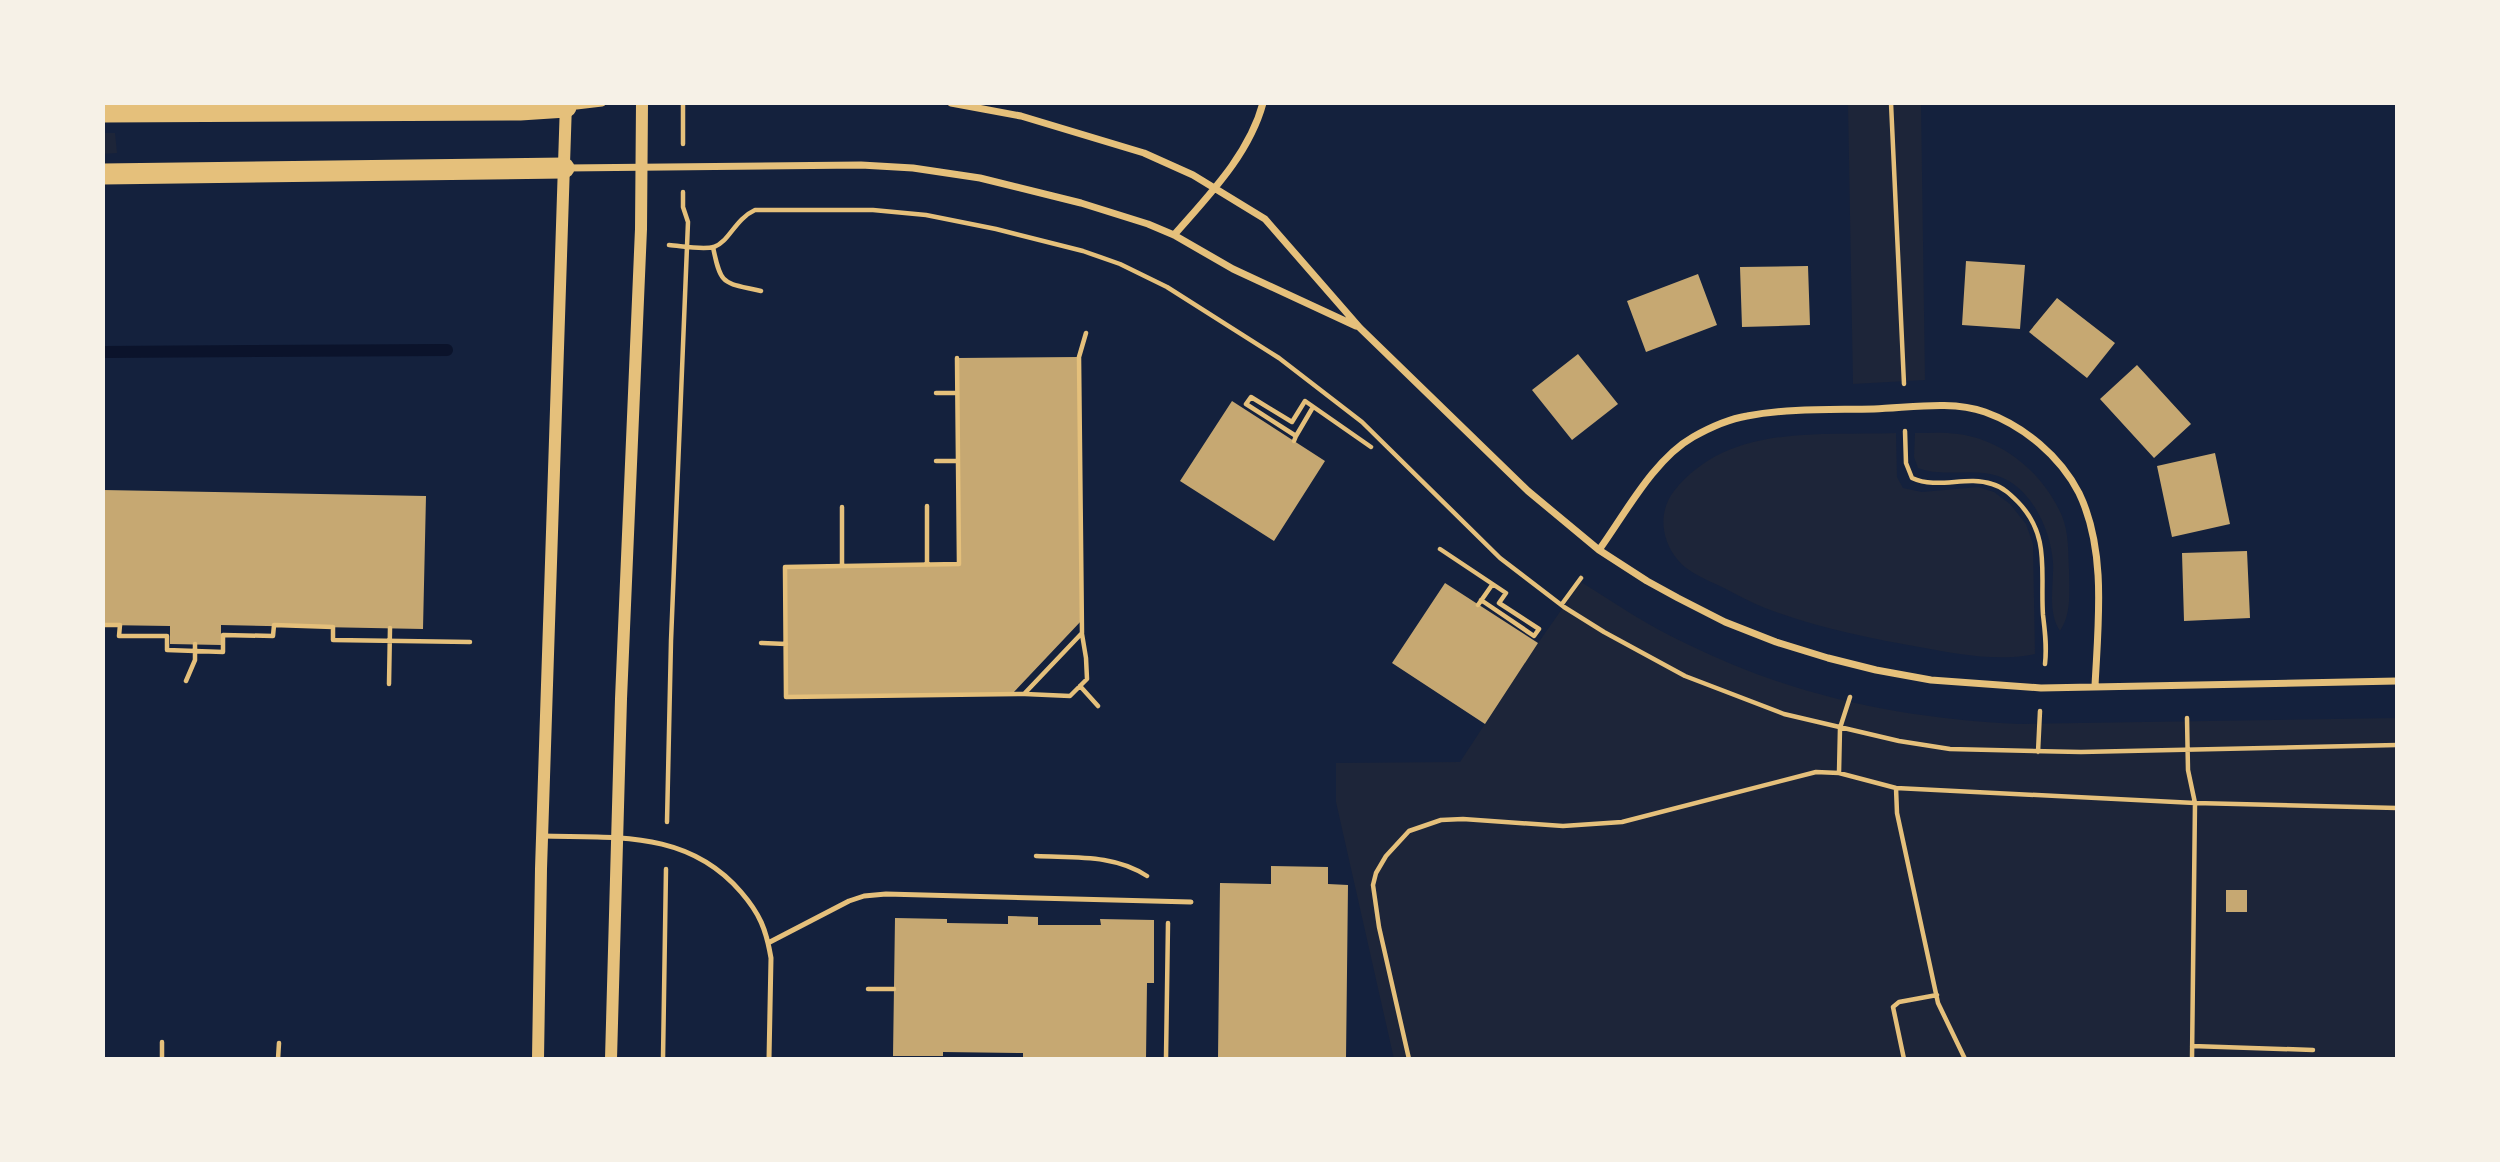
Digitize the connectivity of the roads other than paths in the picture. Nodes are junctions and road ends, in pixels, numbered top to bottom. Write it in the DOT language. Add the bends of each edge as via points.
graph roads {
  1 [pos="602,103"];
  2 [pos="642,103"];
  3 [pos="951,103"];
  4 [pos="1263,103"];
  5 [pos="566,105"];
  6 [pos="380,107"];
  7 [pos="103,112"];
  8 [pos="564,168"];
  9 [pos="642,168"];
  10 [pos="103,174"];
  11 [pos="1216,188"];
  12 [pos="1174,235"];
  13 [pos="1360,328"];
  14 [pos="1599,550"];
  15 [pos="2397,681"];
  16 [pos="2095,686"];
  17 [pos="542,836"];
  18 [pos="617,838"];
  19 [pos="1191,902"];
  20 [pos="768,943"];
  21 [pos="538,1059"];
  22 [pos="611,1059"];
  23 [pos="769,1059"];
  1 -- 5 [label="street"];
  2 -- 9 [label="street"];
  3 -- 11 [label="street" via="1021,116 1144,153"];
  4 -- 11 [label="street" via="1251,133"];
  5 -- 6 [label="highway" via="520,110"];
  5 -- 8 [label="street"];
  6 -- 7 [label="highway"];
  8 -- 9 [label="street"];
  8 -- 10 [label="highway"];
  8 -- 17 [label="street"];
  9 -- 12 [label="street" via="832,164 913,169 980,178 1081,202"];
  9 -- 18 [label="street"];
  11 -- 12 [label="street"];
  11 -- 13 [label="street" via="1271,224"];
  12 -- 13 [label="street" via="1233,269"];
  13 -- 14 [label="street" via="1528,491"];
  14 -- 16 [label="street" via="1647,582 1725,622 1828,658 1931,680"];
  14 -- 16 [label="street" via="1670,454 1722,423 1779,412 1952,407 1982,411 2010,422 2038,442 2078,491 2090,519 2097,584"];
  15 -- 16 [label="street"];
  17 -- 18 [label="lane"];
  17 -- 21 [label="street"];
  18 -- 20 [label="lane" via="666,845 712,864 760,916"];
  18 -- 22 [label="street"];
  19 -- 20 [label="lane" via="864,895"];
  20 -- 23 [label="lane"];
}
